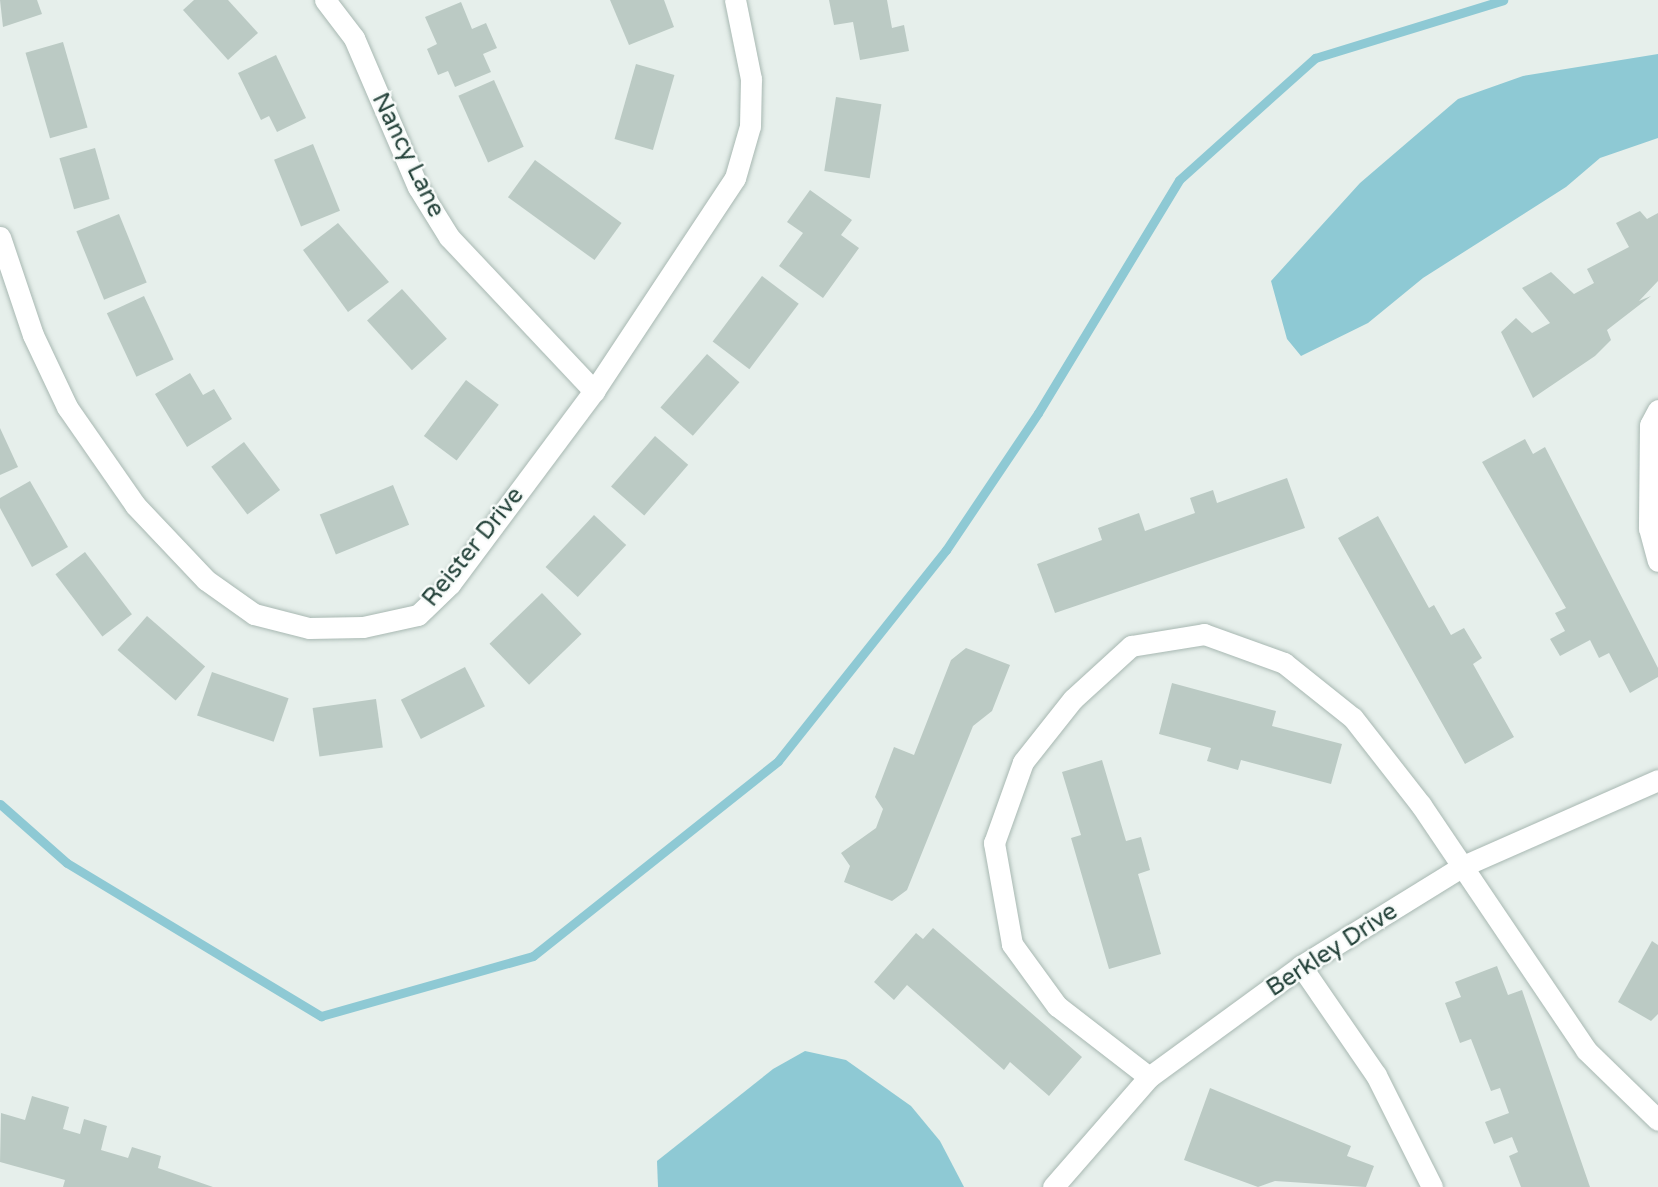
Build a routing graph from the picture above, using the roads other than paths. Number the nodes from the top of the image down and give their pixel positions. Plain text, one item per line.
1 (325, 0) edge
2 (735, 0) edge
3 (0, 237) edge
4 (594, 391) junction
5 (1658, 410) edge
6 (1658, 561) edge
7 (1658, 780) edge
8 (1463, 866) junction
9 (1301, 966) junction
10 (1149, 1077) junction
11 (1658, 1119) edge
12 (1053, 1187) edge
13 (1432, 1187) edge

1 - 4 street, Nancy Lane
2 - 4 street, Reister Drive
3 - 4 street, Reister Drive
5 - 6 street
7 - 8 street, Berkley Drive
8 - 9 street, Berkley Drive
8 - 10 street
8 - 11 street
9 - 10 street, Berkley Drive
9 - 13 street
10 - 12 street, Berkley Drive

